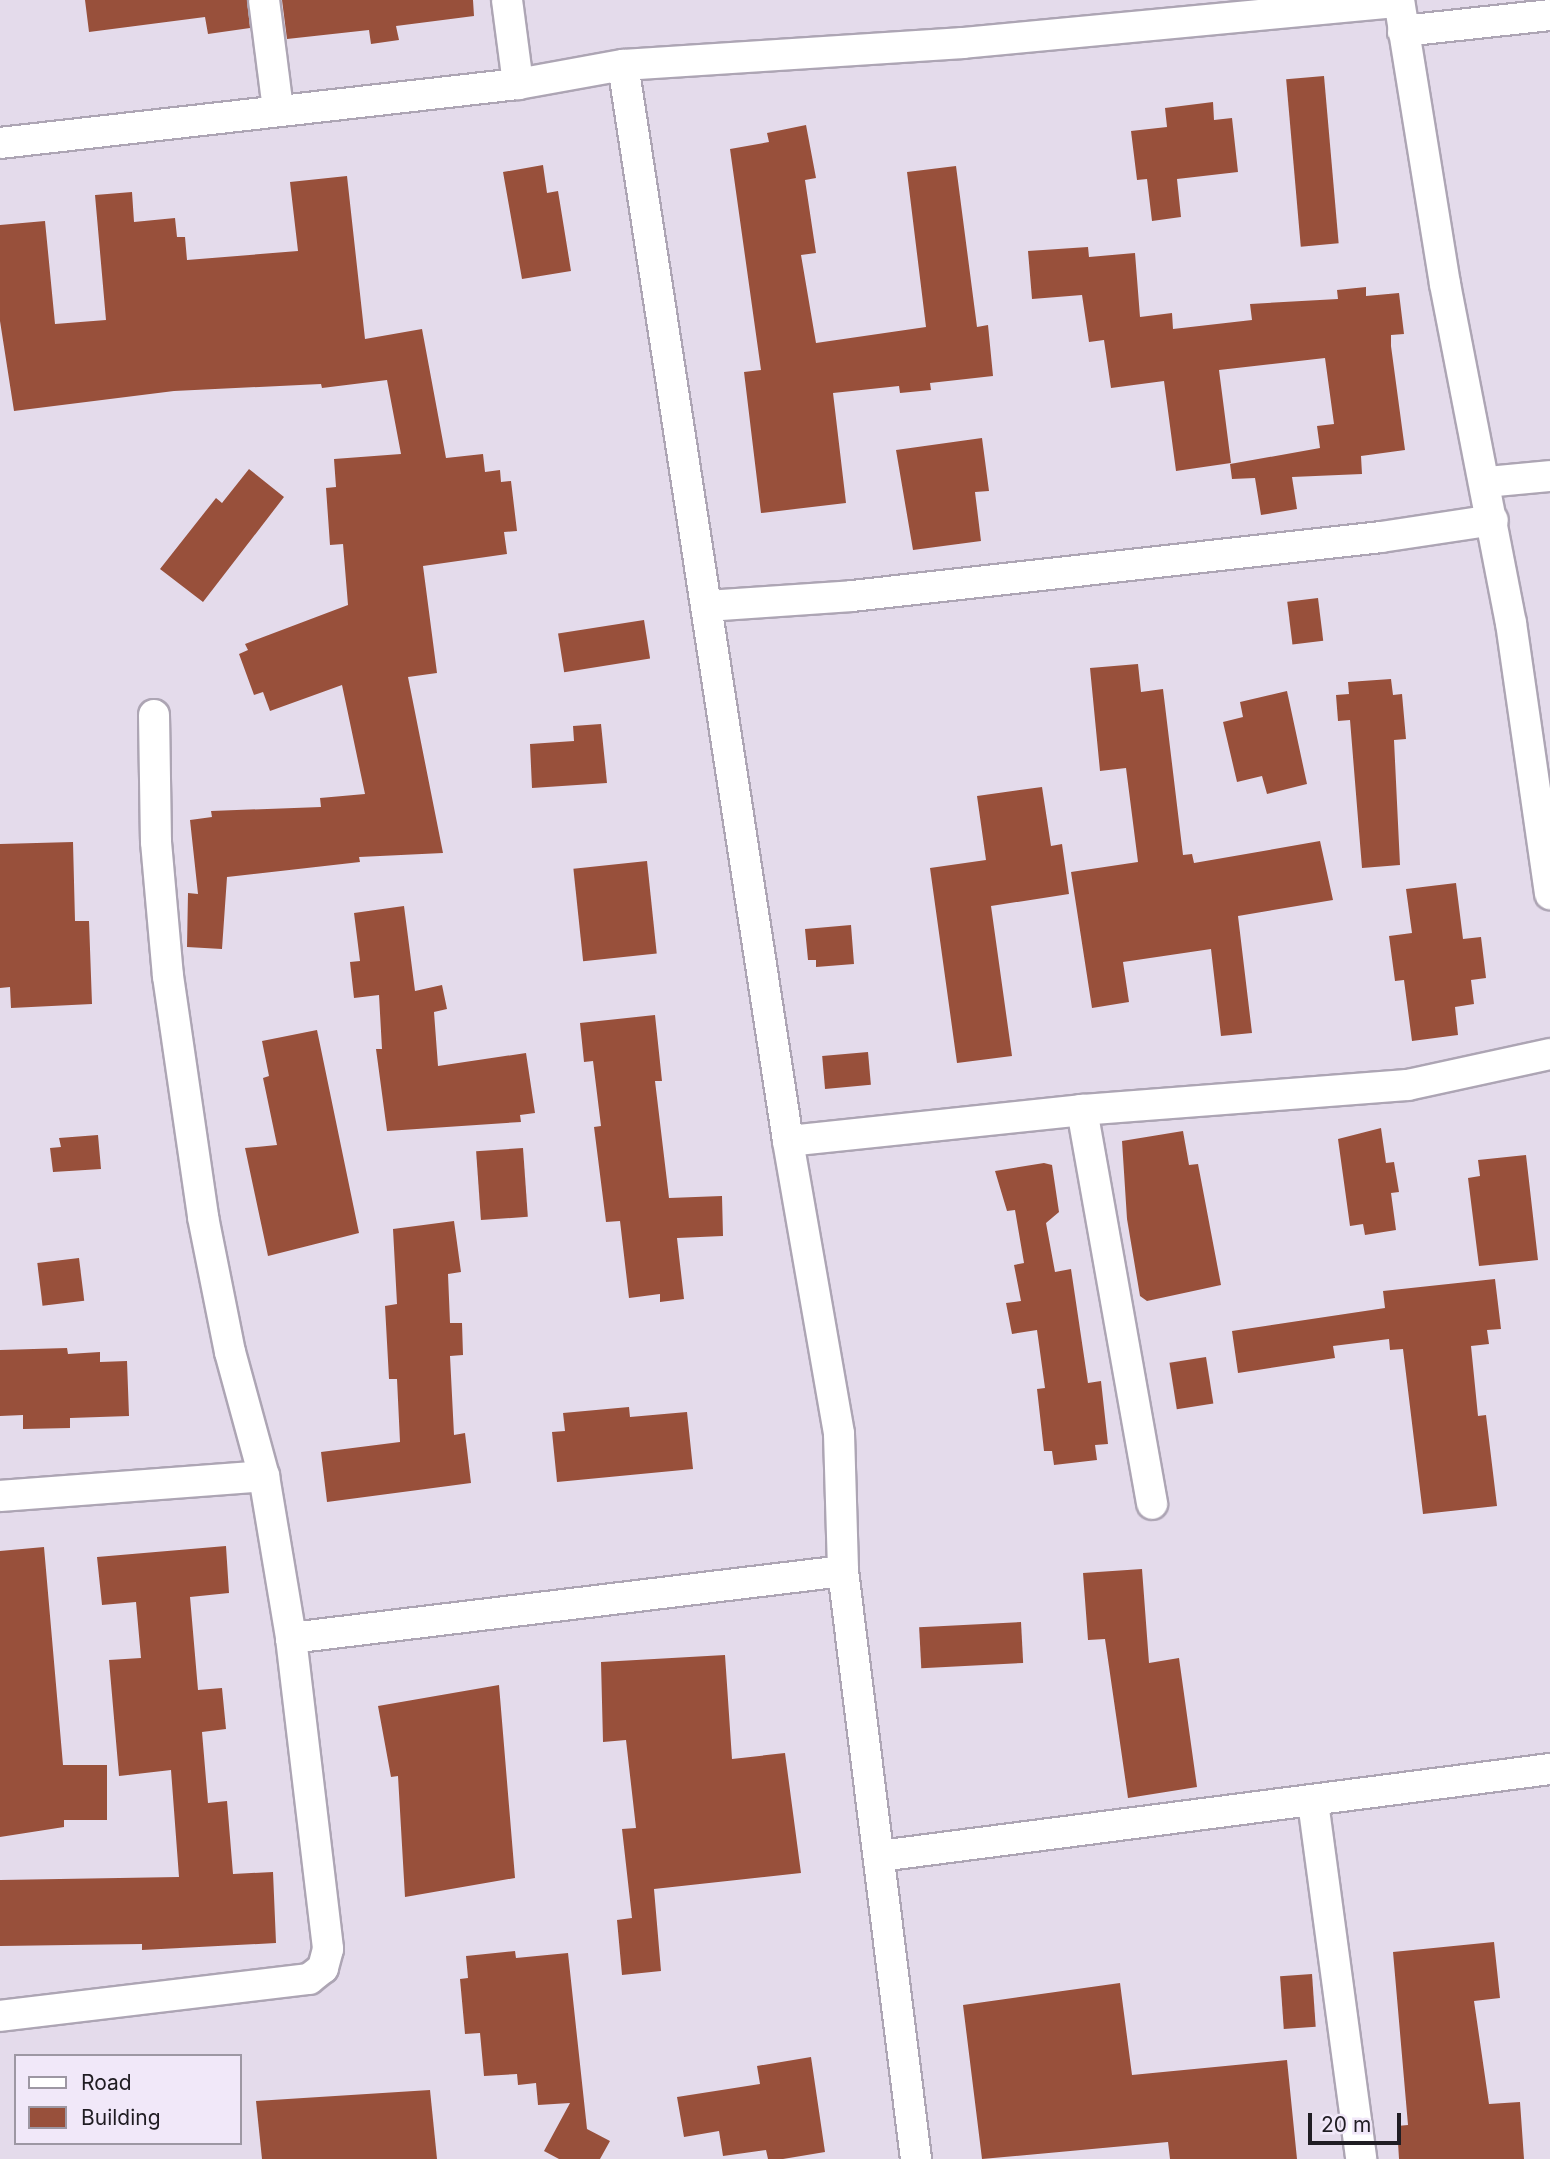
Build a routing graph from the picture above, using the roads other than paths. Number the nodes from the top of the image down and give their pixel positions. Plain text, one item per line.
1 (264, 0) edge
2 (507, 0) edge
3 (1399, 1) edge
4 (1550, 16) edge
5 (1403, 31) junction
6 (623, 65) junction
7 (518, 84) junction
8 (278, 109) junction
9 (0, 144) edge
10 (1550, 476) edge
11 (1487, 482) junction
12 (1493, 520) junction
13 (707, 606) junction
14 (154, 715) dead end
15 (1550, 894) edge
16 (1550, 1054) edge
17 (1082, 1110) junction
18 (788, 1141) junction
19 (264, 1476) junction
20 (0, 1496) edge
21 (1152, 1504) dead end
22 (844, 1571) junction
23 (291, 1638) junction
24 (1549, 1773) edge
25 (1313, 1802) junction
26 (880, 1856) junction
27 (0, 2016) edge
28 (916, 2159) edge
29 (1361, 2159) edge

1 - 8 street
2 - 7 street
3 - 5 street
3 - 6 street
4 - 5 street
5 - 11 street
6 - 7 street
6 - 13 street
7 - 8 street
8 - 9 street
10 - 11 street
11 - 12 street
12 - 13 street
12 - 15 street
13 - 18 street
14 - 19 street
16 - 17 street
17 - 18 street
17 - 21 street
18 - 22 street
19 - 20 street
19 - 23 street
22 - 23 street
22 - 26 street
23 - 27 street
24 - 25 street
25 - 26 street
25 - 29 street
26 - 28 street

